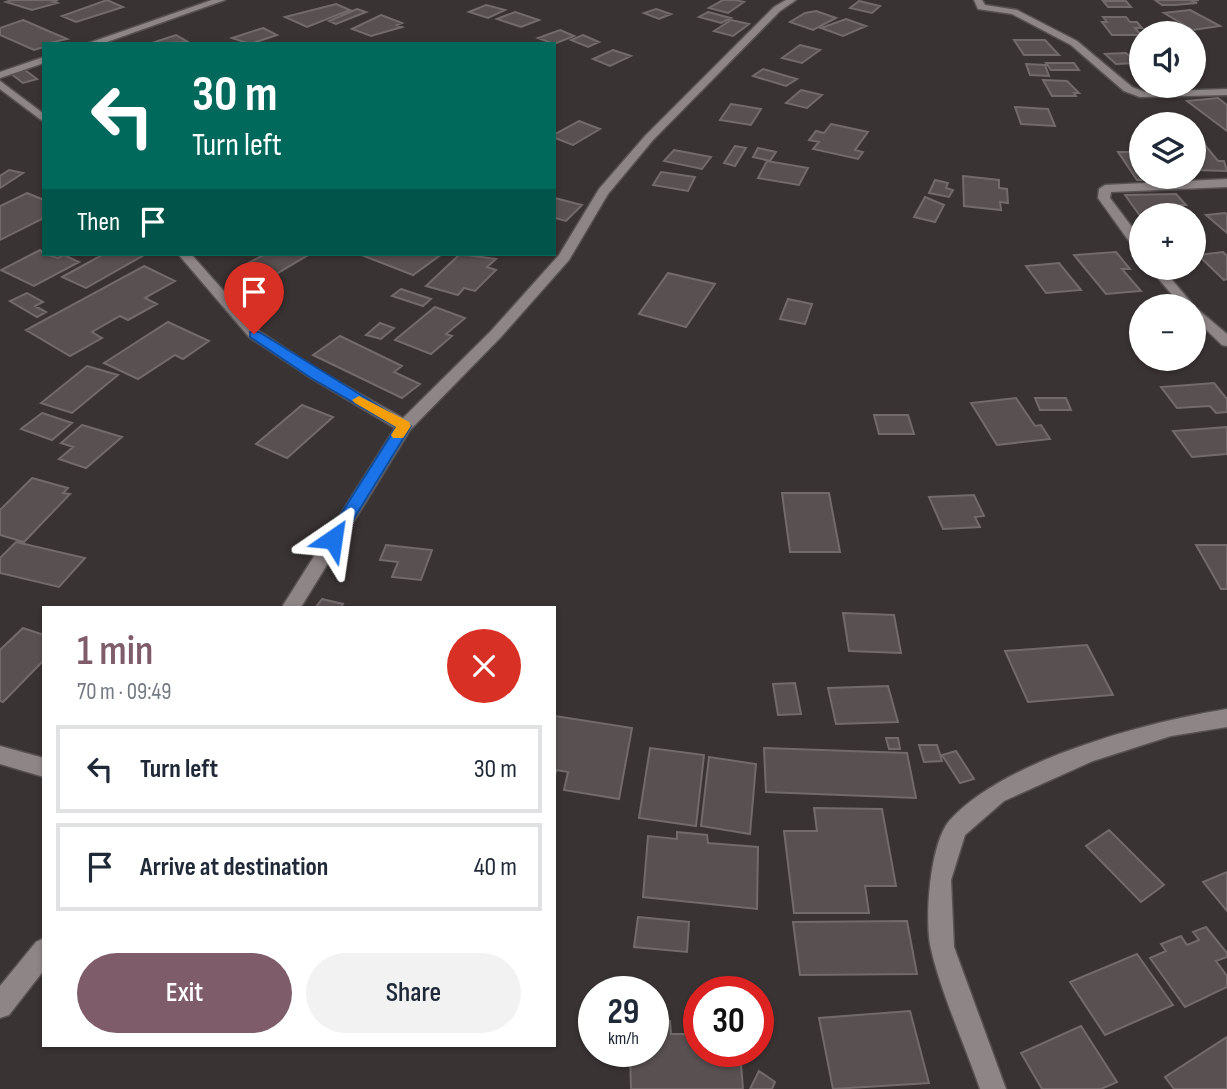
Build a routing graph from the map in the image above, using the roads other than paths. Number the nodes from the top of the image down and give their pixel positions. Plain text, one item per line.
1 (221, 0) edge
2 (792, 0) edge
3 (978, 0) edge
4 (96, 42) edge
5 (42, 61) edge
6 (0, 75) edge
7 (0, 84) edge
8 (1227, 92) edge
9 (42, 117) edge
10 (1227, 183) edge
11 (1129, 232) edge
12 (186, 256) edge
13 (1166, 280) edge
14 (1178, 294) edge
15 (1206, 322) edge
16 (1227, 342) edge
17 (404, 426) junction
18 (292, 606) edge
19 (1227, 718) edge
20 (0, 755) edge
21 (42, 767) edge
22 (42, 953) edge
23 (0, 1006) edge
24 (993, 1089) edge

1 - 4 street
2 - 17 street
3 - 8 street
5 - 6 street
7 - 9 street
10 - 11 street
12 - 17 street
13 - 14 street
15 - 16 street
17 - 18 street
19 - 24 street
20 - 21 street
22 - 23 street

